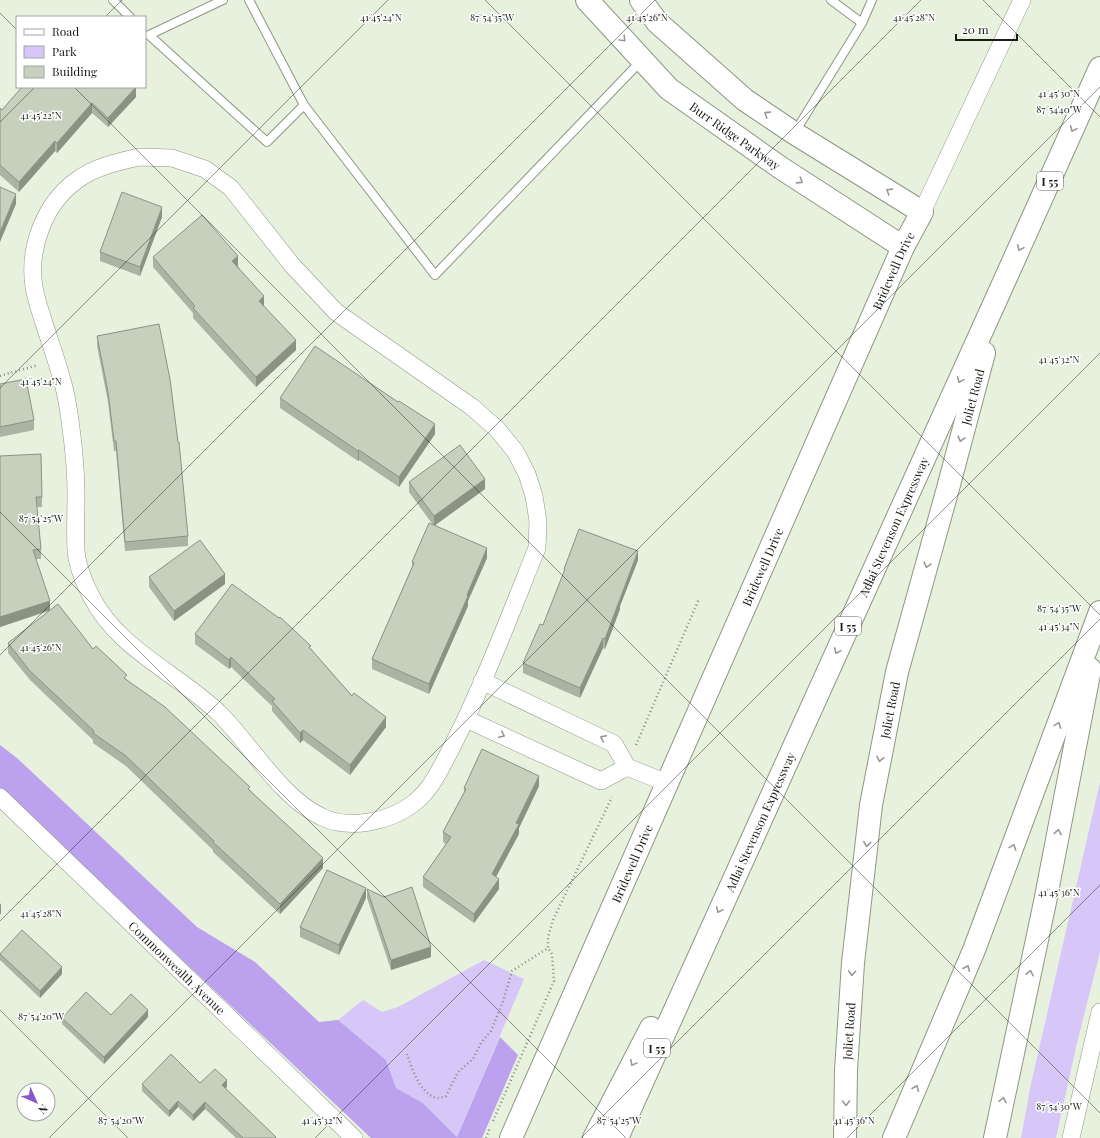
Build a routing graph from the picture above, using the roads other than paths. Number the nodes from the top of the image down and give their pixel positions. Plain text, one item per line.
1 (113, 0) edge
2 (222, 0) edge
3 (249, 0) edge
4 (587, 0) edge
5 (641, 0) edge
6 (831, 0) edge
7 (872, 0) edge
8 (1022, 0) edge
9 (129, 16) edge
10 (862, 23) junction
11 (147, 34) edge
12 (642, 60) junction
13 (1100, 68) edge
14 (304, 105) junction
15 (794, 132) junction
16 (922, 212) junction
17 (903, 247) junction
18 (1000, 294) junction
19 (1100, 612) edge
20 (1100, 618) edge
21 (482, 681) junction
22 (466, 719) junction
23 (627, 767) junction
24 (667, 783) junction
25 (0, 797) edge
26 (697, 958) junction
27 (1100, 1012) edge
28 (1095, 1057) edge
29 (898, 1131) edge
30 (354, 1138) edge
31 (511, 1138) edge
32 (594, 1138) edge
33 (617, 1138) edge
34 (845, 1138) edge
35 (995, 1138) edge
36 (1071, 1138) edge

1 - 9 lane
2 - 11 lane
3 - 14 lane
4 -> 12 main road, Burr Ridge Parkway
15 -> 5 main road
6 - 10 lane
7 - 10 lane
8 - 16 street, Bridewell Drive
10 - 15 lane
11 - 14 lane
12 - 14 lane
12 -> 17 main road, Burr Ridge Parkway
13 -> 18 main road, Adlai Stevenson Expressway / I 55
16 -> 15 main road
16 - 17 main road, Bridewell Drive
17 - 24 main road, Bridewell Drive
18 -> 26 main road, Adlai Stevenson Expressway / I 55
18 -> 34 main road, Joliet Road
29 -> 19 main road
35 -> 20 main road
21 - 22 street
21 - 22 street
23 -> 21 street
22 -> 23 street
23 - 24 street
24 - 31 main road, Bridewell Drive
25 - 30 street, Commonwealth Avenue
26 -> 32 main road
26 - 33 main road, Adlai Stevenson Expressway / I 55
27 - 28 street
28 - 36 street

